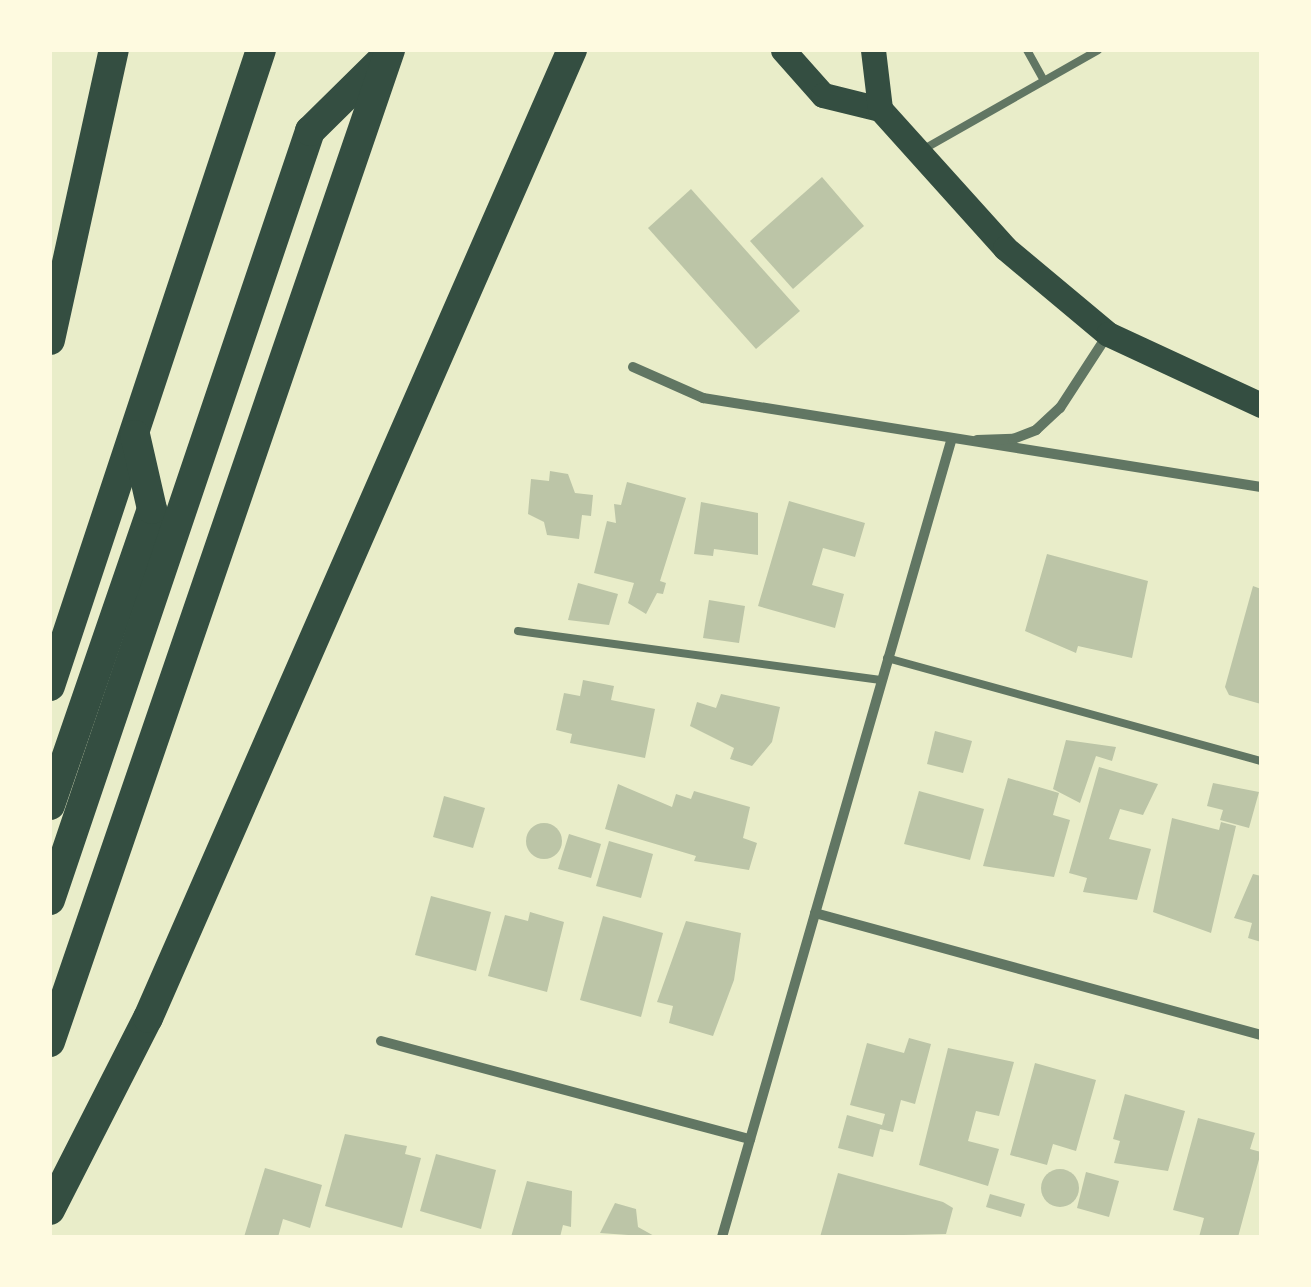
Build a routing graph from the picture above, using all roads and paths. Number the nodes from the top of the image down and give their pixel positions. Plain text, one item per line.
1 (114, 50) edge
2 (261, 50) edge
3 (572, 50) edge
4 (783, 50) edge
5 (874, 50) edge
6 (1027, 50) edge
7 (1098, 50) edge
8 (390, 51) edge
9 (1044, 81) junction
10 (880, 108) junction
11 (920, 152) junction
12 (1108, 334) junction
13 (50, 340) edge
14 (634, 367) dead end
15 (1261, 405) edge
16 (135, 435) junction
17 (950, 440) junction
18 (1261, 487) edge
19 (518, 631) dead end
20 (887, 658) junction
21 (881, 680) junction
22 (50, 686) edge
23 (1261, 762) edge
24 (50, 805) edge
25 (50, 900) edge
26 (816, 914) junction
27 (1261, 1034) edge
28 (50, 1042) edge
29 (381, 1042) dead end
30 (750, 1138) junction
31 (50, 1210) edge
32 (722, 1237) edge

1 - 13 highway
2 - 16 highway
3 - 31 highway
4 - 10 main road
5 - 10 main road
6 - 9 lane
7 - 9 lane
8 - 25 highway
8 - 28 highway
9 - 11 lane
10 - 11 main road
11 - 12 main road
12 - 15 main road
12 - 17 street
14 - 17 street
16 - 22 highway
16 - 24 highway
17 - 18 street
17 - 20 street
19 - 21 lane
20 - 21 street
20 - 23 lane
21 - 26 street
26 - 27 street
26 - 30 street
29 - 30 street
30 - 32 street

